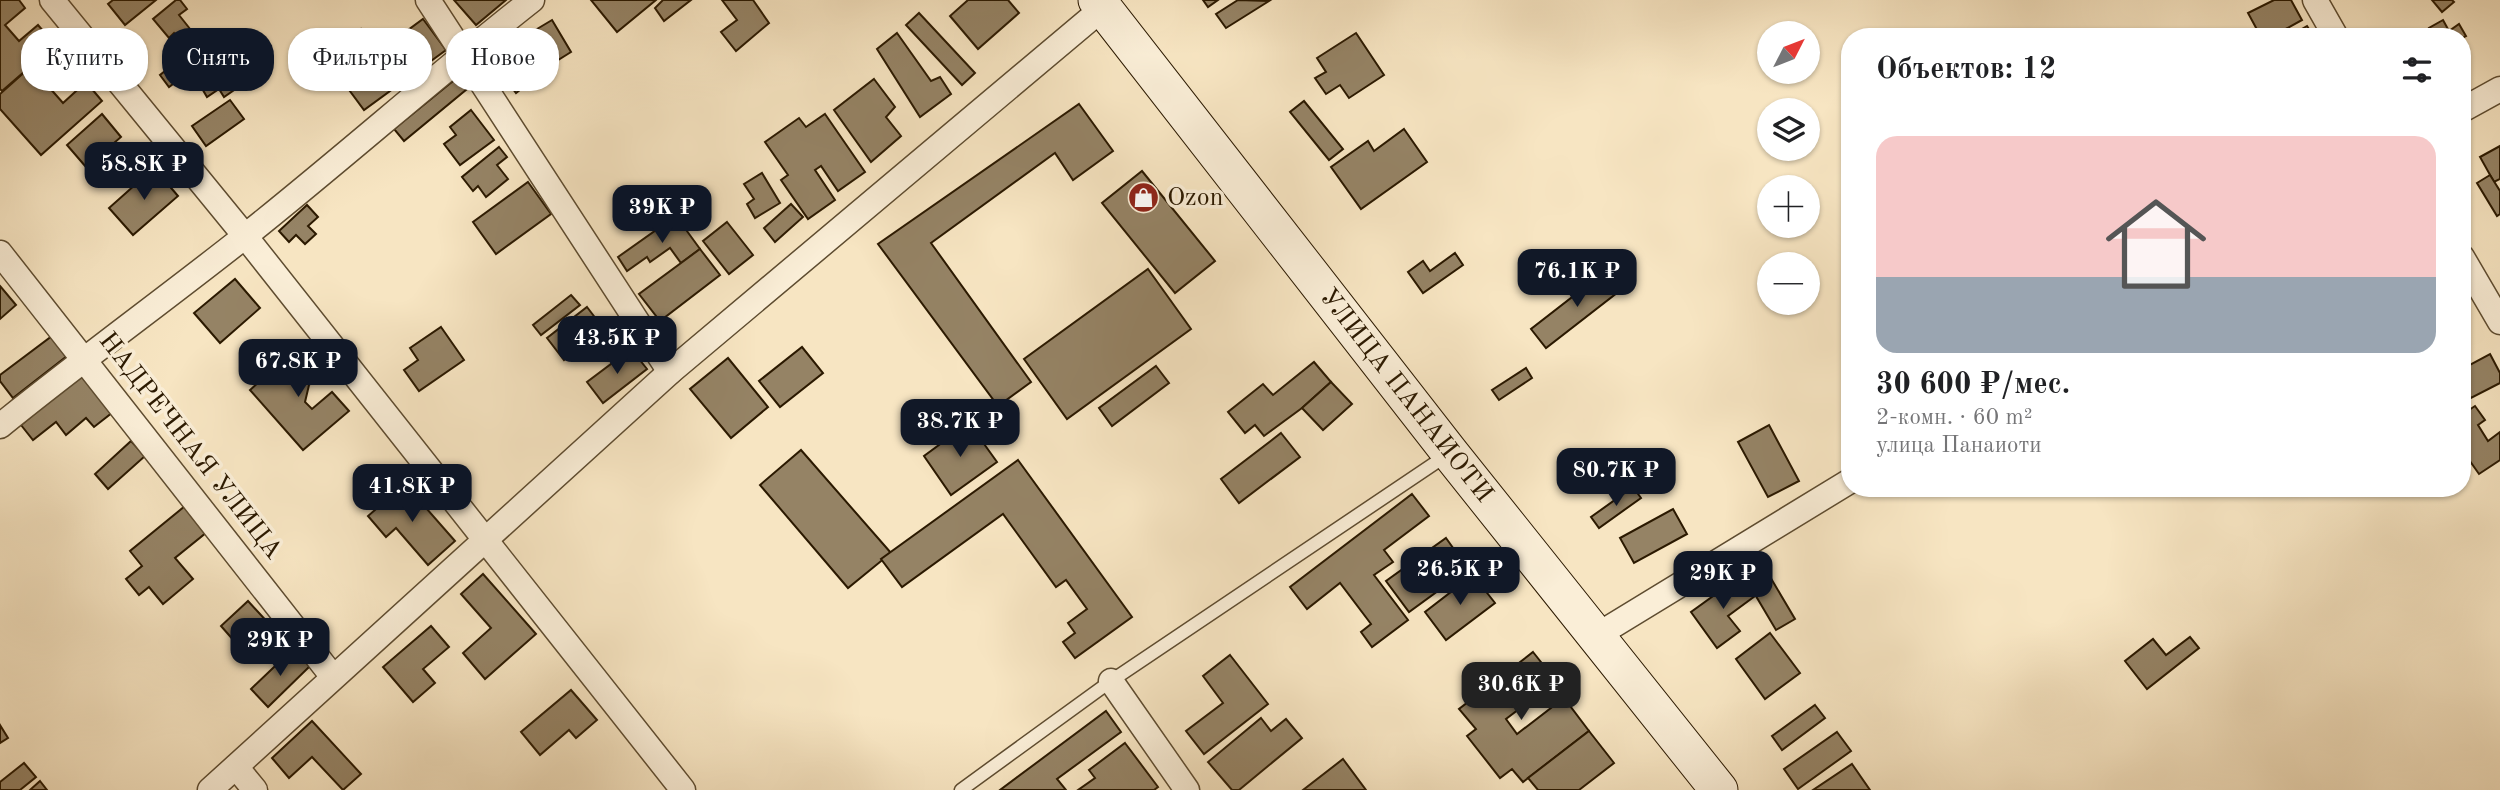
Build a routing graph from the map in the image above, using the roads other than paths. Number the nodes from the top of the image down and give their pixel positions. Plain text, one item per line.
1 (52, 0) edge
2 (428, 0) edge
3 (531, 0) edge
4 (2315, 0) edge
5 (1100, 4) edge
6 (446, 28) edge
7 (496, 28) edge
8 (2331, 28) edge
9 (446, 68) edge
10 (2500, 89) edge
11 (487, 91) edge
12 (2471, 105) edge
13 (244, 236) junction
14 (0, 253) edge
15 (2471, 272) edge
16 (2500, 322) edge
17 (84, 358) junction
18 (670, 372) junction
19 (0, 426) edge
20 (1450, 453) junction
21 (1841, 486) edge
22 (487, 540) junction
23 (1596, 636) junction
24 (333, 677) junction
25 (1111, 681) junction
26 (236, 767) junction
27 (210, 790) edge
28 (255, 790) edge
29 (683, 790) edge
30 (961, 790) edge
31 (1187, 790) edge
32 (1719, 790) edge

1 - 13 street
2 - 6 street
3 - 7 street
4 - 8 street
5 - 18 street
5 - 20 street, УЛИЦА ПАНАИОТИ
9 - 13 street
10 - 12 street
11 - 18 street
13 - 17 street
13 - 22 street
14 - 17 street, НАДРЕЧНАЯ УЛИЦА
15 - 16 street
17 - 19 street
17 - 24 street, НАДРЕЧНАЯ УЛИЦА
18 - 22 street
20 - 23 street, УЛИЦА ПАНАИОТИ
20 - 25 lane
21 - 23 street
22 - 24 street
22 - 29 street
23 - 32 street, УЛИЦА ПАНАИОТИ
24 - 26 street
25 - 30 lane
25 - 31 street
26 - 27 street
26 - 28 street

